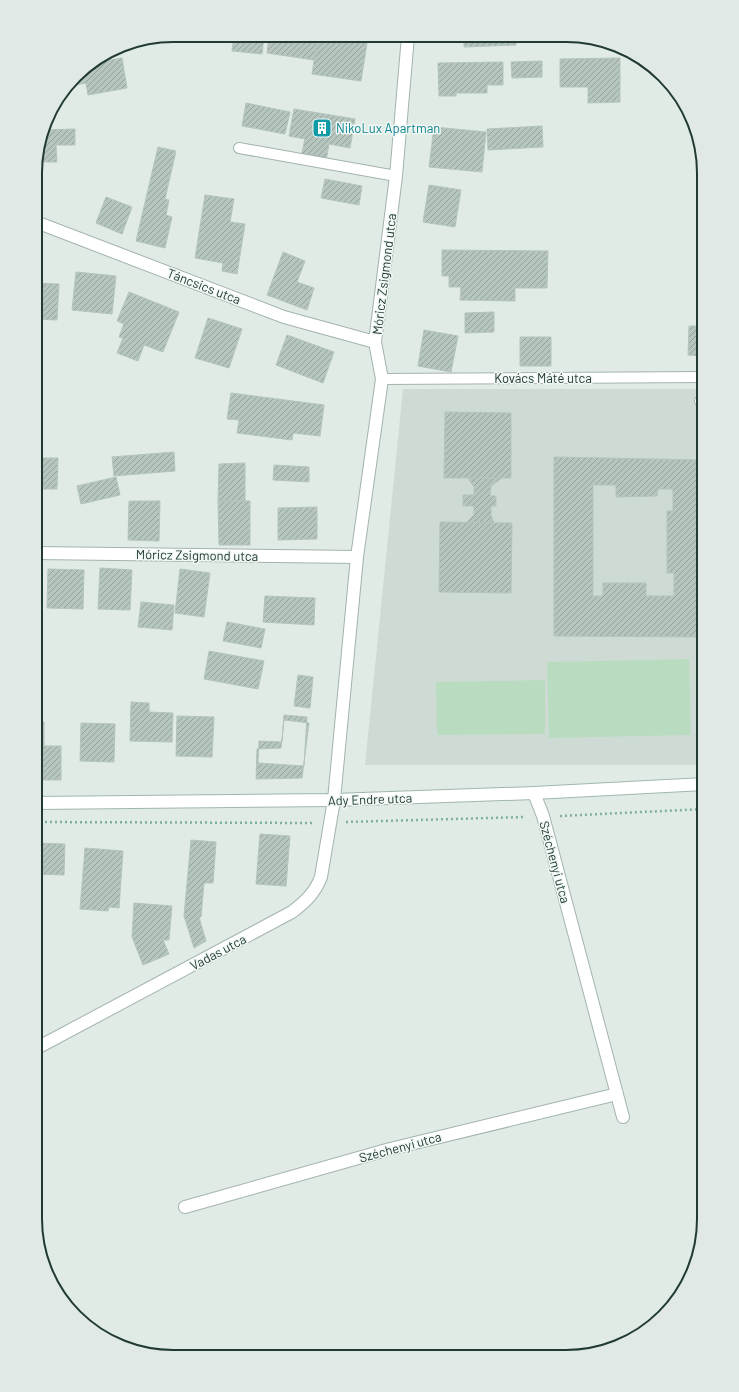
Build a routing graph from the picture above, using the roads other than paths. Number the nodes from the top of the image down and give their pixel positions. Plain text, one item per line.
1 (407, 42) edge
2 (239, 148) dead end
3 (396, 176) junction
4 (42, 224) edge
5 (375, 342) junction
6 (697, 377) edge
7 (382, 379) junction
8 (42, 553) edge
9 (357, 557) junction
10 (697, 784) edge
11 (534, 793) junction
12 (334, 800) junction
13 (42, 804) edge
14 (42, 1045) edge
15 (617, 1094) junction
16 (623, 1117) dead end
17 (185, 1207) dead end

1 - 3 street, Móricz Zsigmond utca
2 - 3 lane
3 - 5 street, Móricz Zsigmond utca
4 - 5 street, Táncsics utca
5 - 7 street, Móricz Zsigmond utca
6 - 7 lane, Kovács Máté utca
7 - 9 street, Móricz Zsigmond utca
8 - 9 street, Móricz Zsigmond utca
9 - 12 street, Móricz Zsigmond utca
10 - 11 street, Ady Endre utca
11 - 12 street, Ady Endre utca
11 - 15 street, Széchenyi utca
12 - 13 street, Ady Endre utca
12 - 14 street, Vadas utca
15 - 16 street, Széchenyi utca
15 - 17 street, Széchenyi utca

